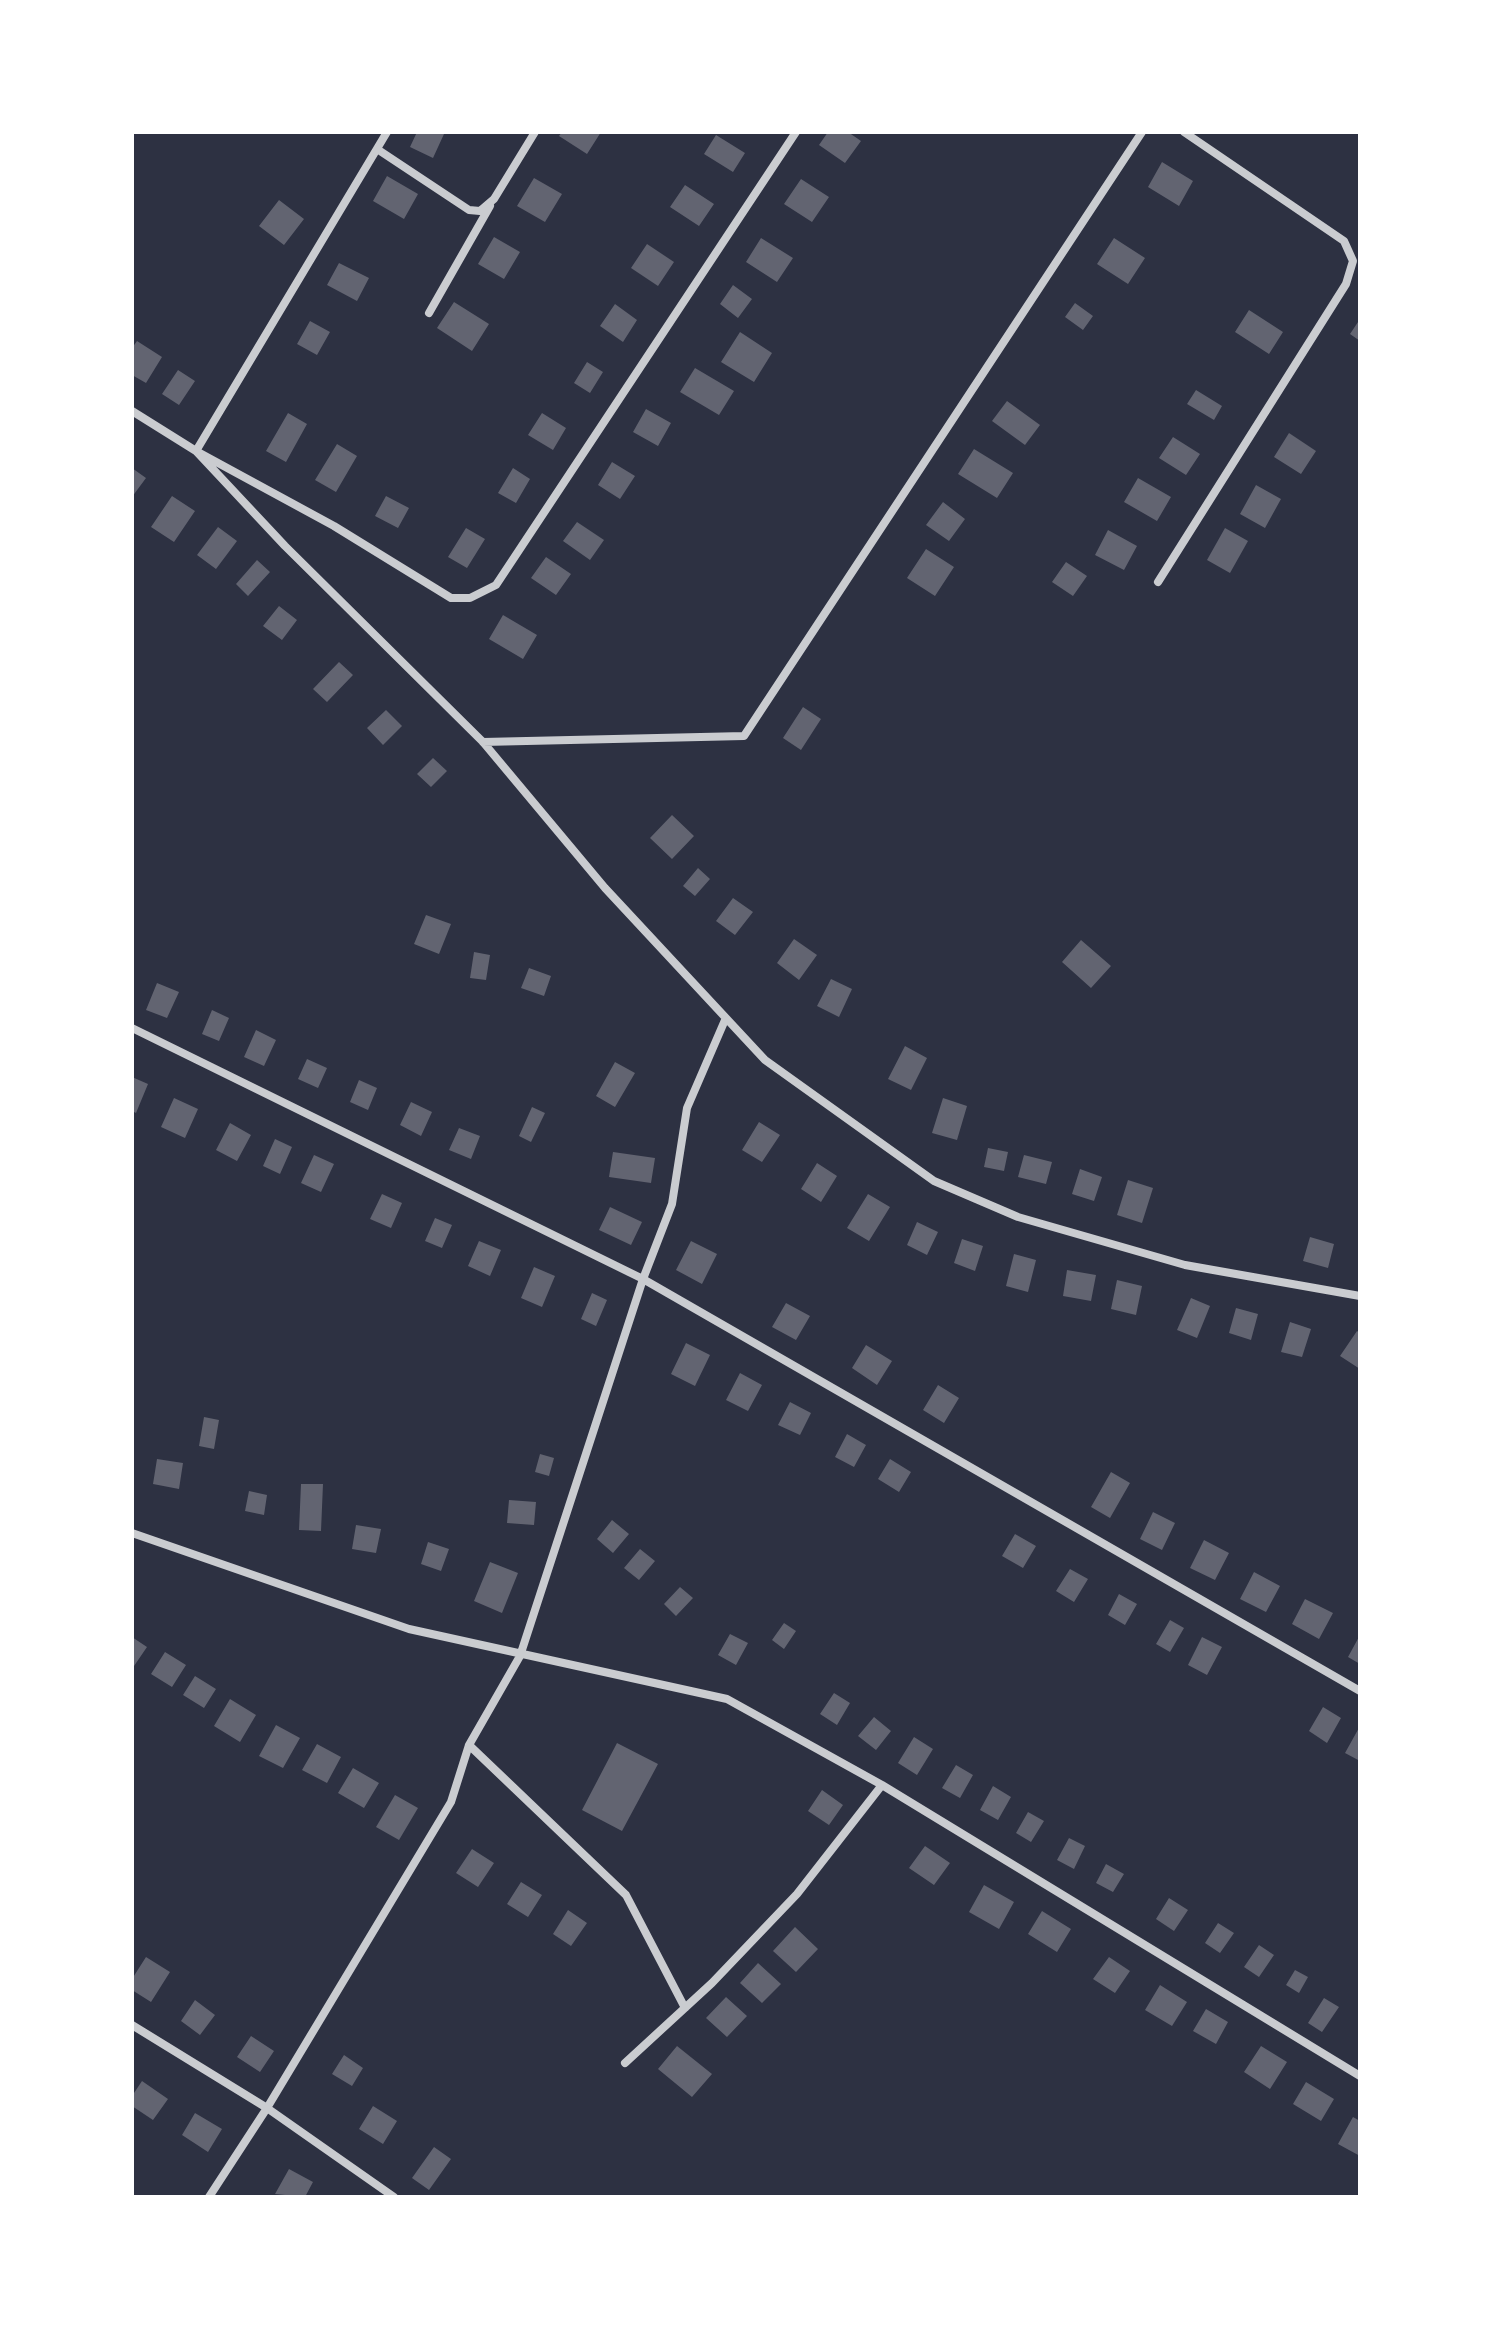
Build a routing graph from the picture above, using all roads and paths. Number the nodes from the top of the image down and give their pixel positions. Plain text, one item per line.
1 (387, 132) edge
2 (535, 132) edge
3 (796, 132) edge
4 (1142, 132) edge
5 (1184, 132) edge
6 (377, 149) junction
7 (494, 199) junction
8 (429, 313) dead end
9 (132, 411) edge
10 (196, 451) junction
11 (1158, 582) dead end
12 (483, 742) junction
13 (725, 1020) junction
14 (132, 1028) edge
15 (643, 1279) junction
16 (1360, 1296) edge
17 (132, 1533) edge
18 (520, 1656) junction
19 (1360, 1691) edge
20 (469, 1745) junction
21 (882, 1785) junction
22 (685, 2008) junction
23 (132, 2025) edge
24 (625, 2063) dead end
25 (1360, 2076) edge
26 (267, 2108) junction
27 (209, 2197) edge
28 (394, 2197) edge

1 - 6 street
2 - 7 street
3 - 10 street
4 - 12 street
5 - 11 street
6 - 7 street
6 - 10 street
7 - 8 street
9 - 10 street
10 - 12 street
12 - 13 street
13 - 15 street
13 - 16 street
14 - 15 street
15 - 18 street
15 - 19 street
17 - 18 street
18 - 20 street
18 - 21 street
20 - 22 street
20 - 26 street
21 - 22 street
21 - 25 street
22 - 24 street
23 - 26 street
26 - 27 street
26 - 28 street

